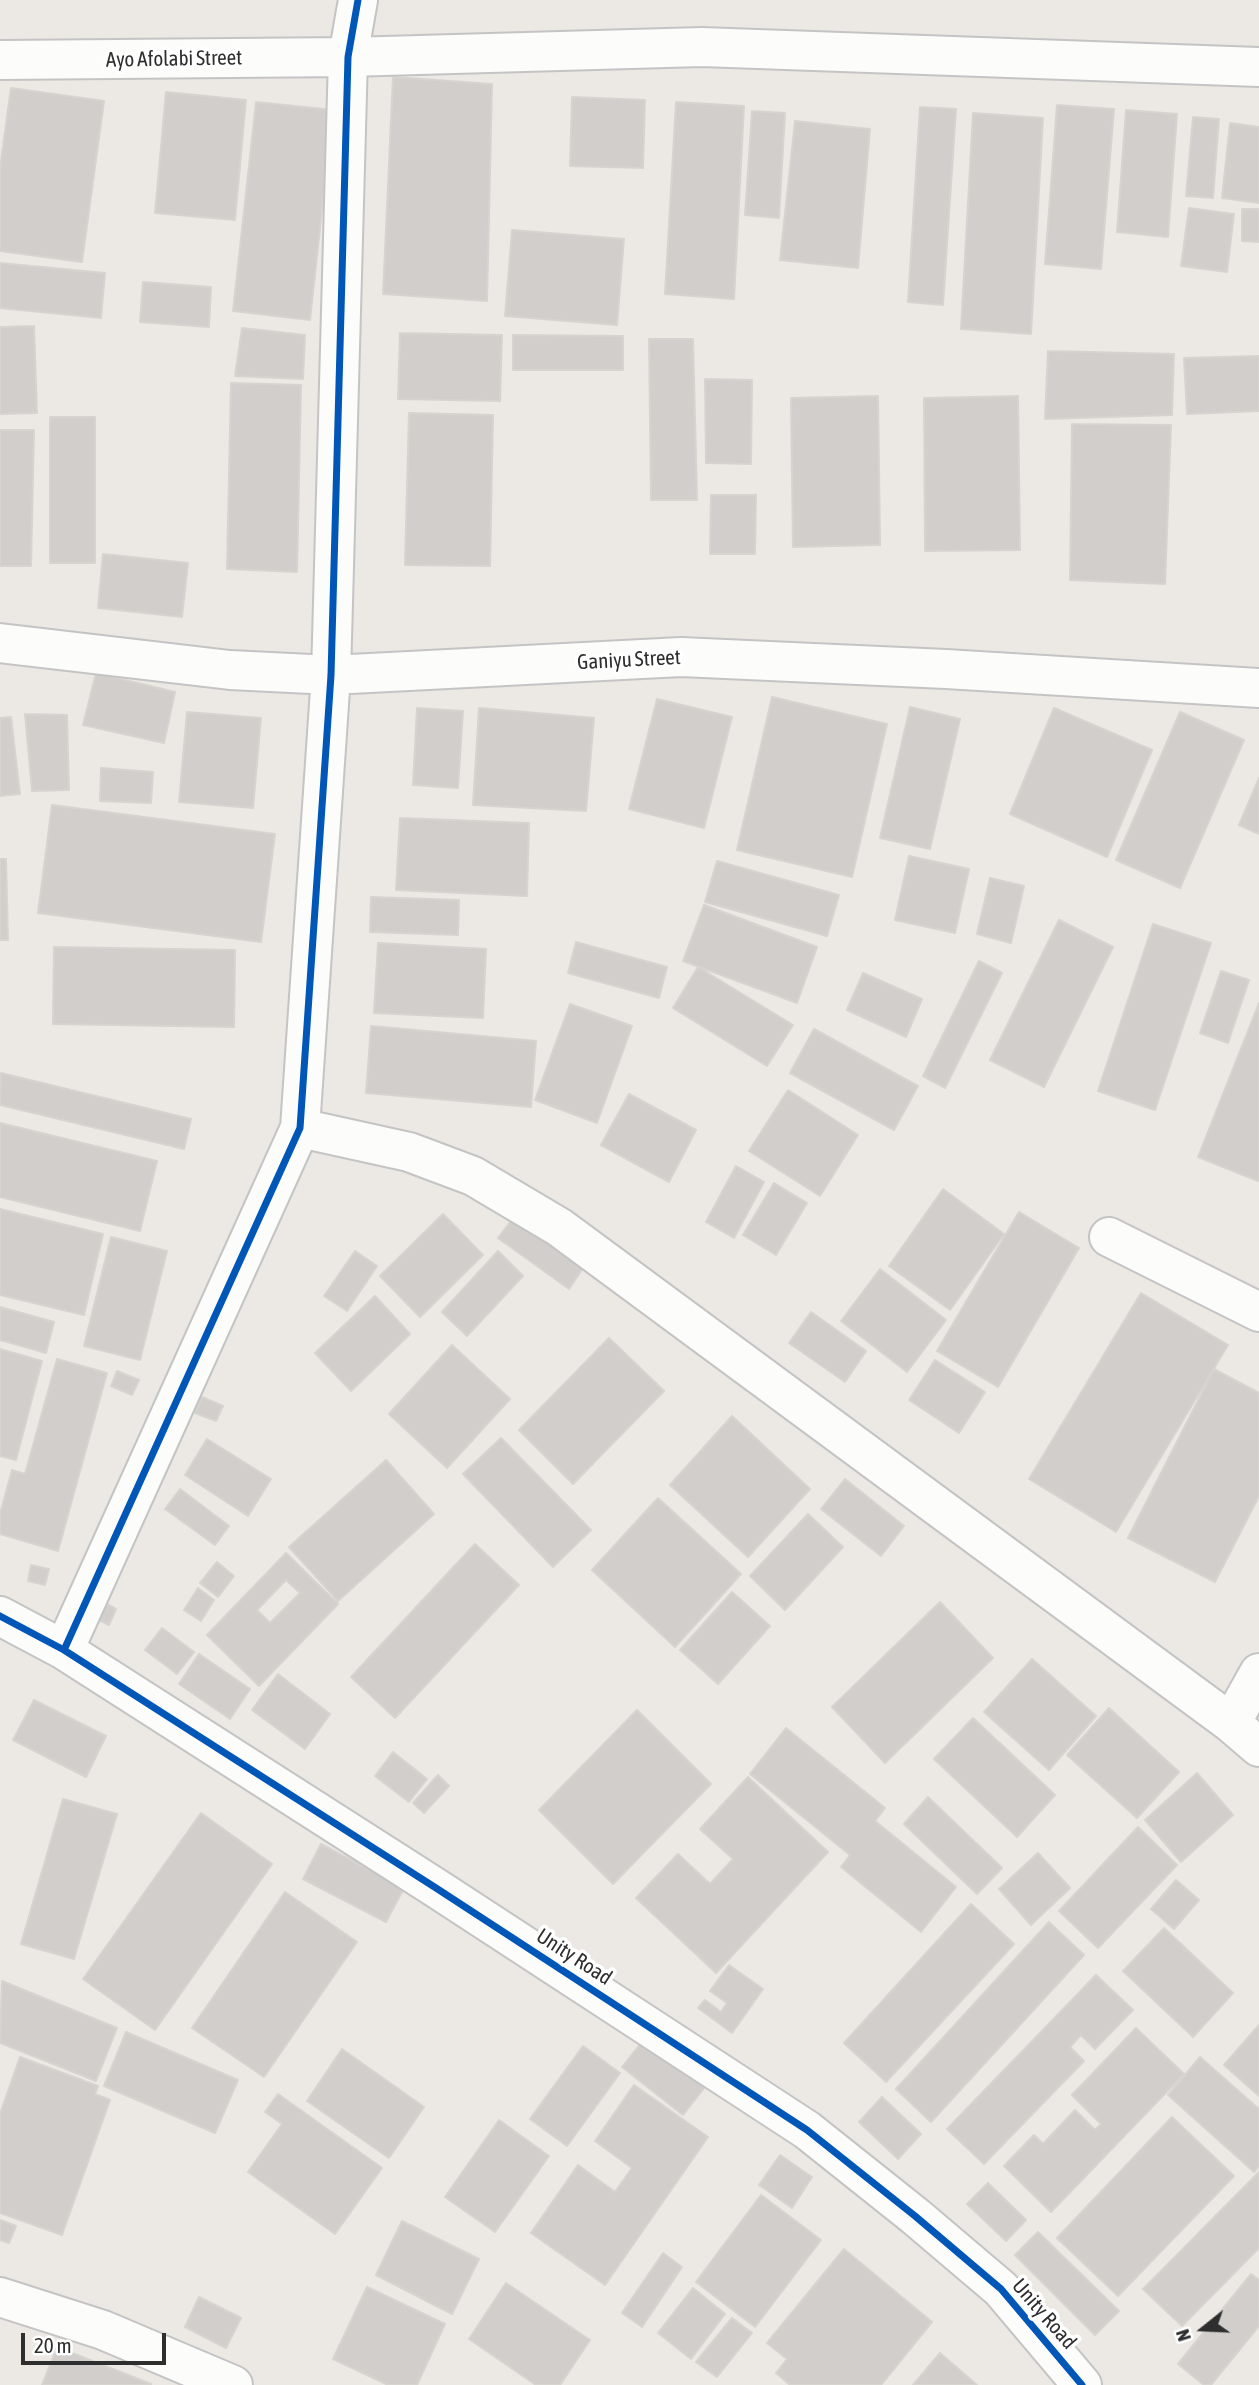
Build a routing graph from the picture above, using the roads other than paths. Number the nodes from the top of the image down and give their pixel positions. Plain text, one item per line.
1 (358, 0) edge
2 (348, 57) junction
3 (0, 60) edge
4 (1259, 67) edge
5 (0, 643) edge
6 (331, 675) junction
7 (1259, 688) edge
8 (300, 1128) junction
9 (1108, 1237) dead end
10 (1259, 1312) edge
11 (0, 1616) edge
12 (64, 1650) junction
13 (1259, 1674) edge
14 (1245, 1735) edge
15 (0, 2297) edge
16 (233, 2385) edge
17 (1082, 2385) edge

1 - 2 street
2 - 3 street, Ayo Afolabi Street
2 - 4 street, Ayo Afolabi Street
2 - 6 street
5 - 6 street, Ganiyu Street
6 - 7 street, Ganiyu Street
6 - 8 street
8 - 12 street
8 - 14 street
9 - 10 street
11 - 12 street, Unity Road
12 - 17 street, Unity Road
13 - 14 street
15 - 16 street

